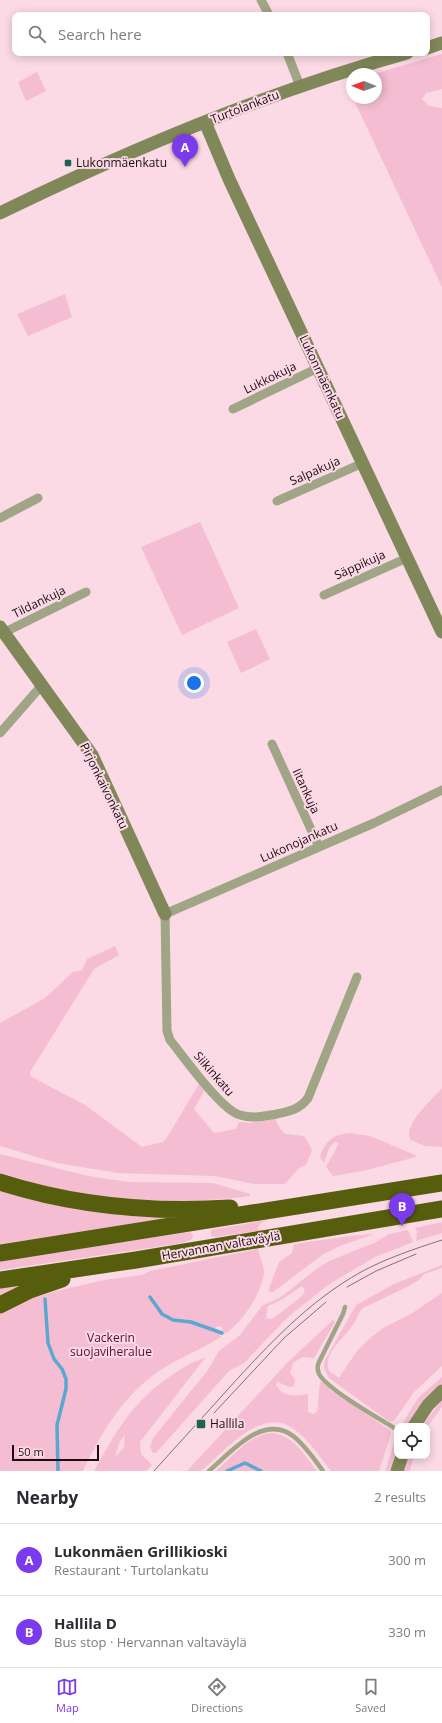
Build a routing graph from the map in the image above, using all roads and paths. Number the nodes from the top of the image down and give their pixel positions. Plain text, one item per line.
1 (261, 0) edge
2 (267, 12) edge
3 (442, 43) edge
4 (430, 47) edge
5 (288, 56) edge
6 (397, 56) edge
7 (300, 86) junction
8 (205, 122) junction
9 (0, 213) edge
10 (318, 368) junction
11 (233, 409) dead end
12 (363, 463) junction
13 (38, 498) dead end
14 (277, 501) dead end
15 (0, 518) edge
16 (407, 558) junction
17 (86, 592) dead end
18 (324, 595) dead end
19 (2, 630) edge
20 (442, 632) edge
21 (42, 685) junction
22 (0, 733) edge
23 (272, 744) dead end
24 (442, 790) edge
25 (319, 847) junction
26 (165, 914) junction
27 (357, 977) dead end
28 (0, 1182) edge
29 (442, 1183) edge
30 (312, 1204) junction
31 (442, 1209) edge
32 (0, 1253) edge
33 (136, 1260) junction
34 (0, 1280) edge
35 (0, 1305) edge
36 (345, 1306) dead end
37 (442, 1391) edge
38 (416, 1423) edge
39 (394, 1428) edge
40 (401, 1459) edge
41 (209, 1471) edge
42 (323, 1471) edge
43 (397, 1471) edge

1 - 2 street
3 - 4 street
5 - 7 street
6 - 7 street, Turtolankatu
7 - 8 street, Turtolankatu
8 - 9 street, Turtolankatu
8 - 10 street, Lukonmäenkatu
10 - 11 street, Lukkokuja
10 - 12 street, Lukonmäenkatu
12 - 14 street, Salpakuja
12 - 16 street, Lukonmäenkatu
13 - 15 street
16 - 18 street, Säppikuja
16 - 20 street, Lukonmäenkatu
17 - 19 street, Tildankuja
19 - 21 street, Pirjonkaivonkatu
21 - 22 street
21 - 26 street, Pirjonkaivonkatu
23 - 25 street, Iitankuja
24 - 25 street, Lukonojankatu
25 - 26 street, Lukonojankatu
26 - 27 street, Siikinkatu
28 - 30 highway
29 - 30 highway
30 - 32 highway
31 - 33 highway, Hervannan valtaväylä
33 - 34 highway, Hervannan valtaväylä
33 - 35 highway
36 - 39 lane
37 - 38 street
40 - 43 street
41 - 42 lane

